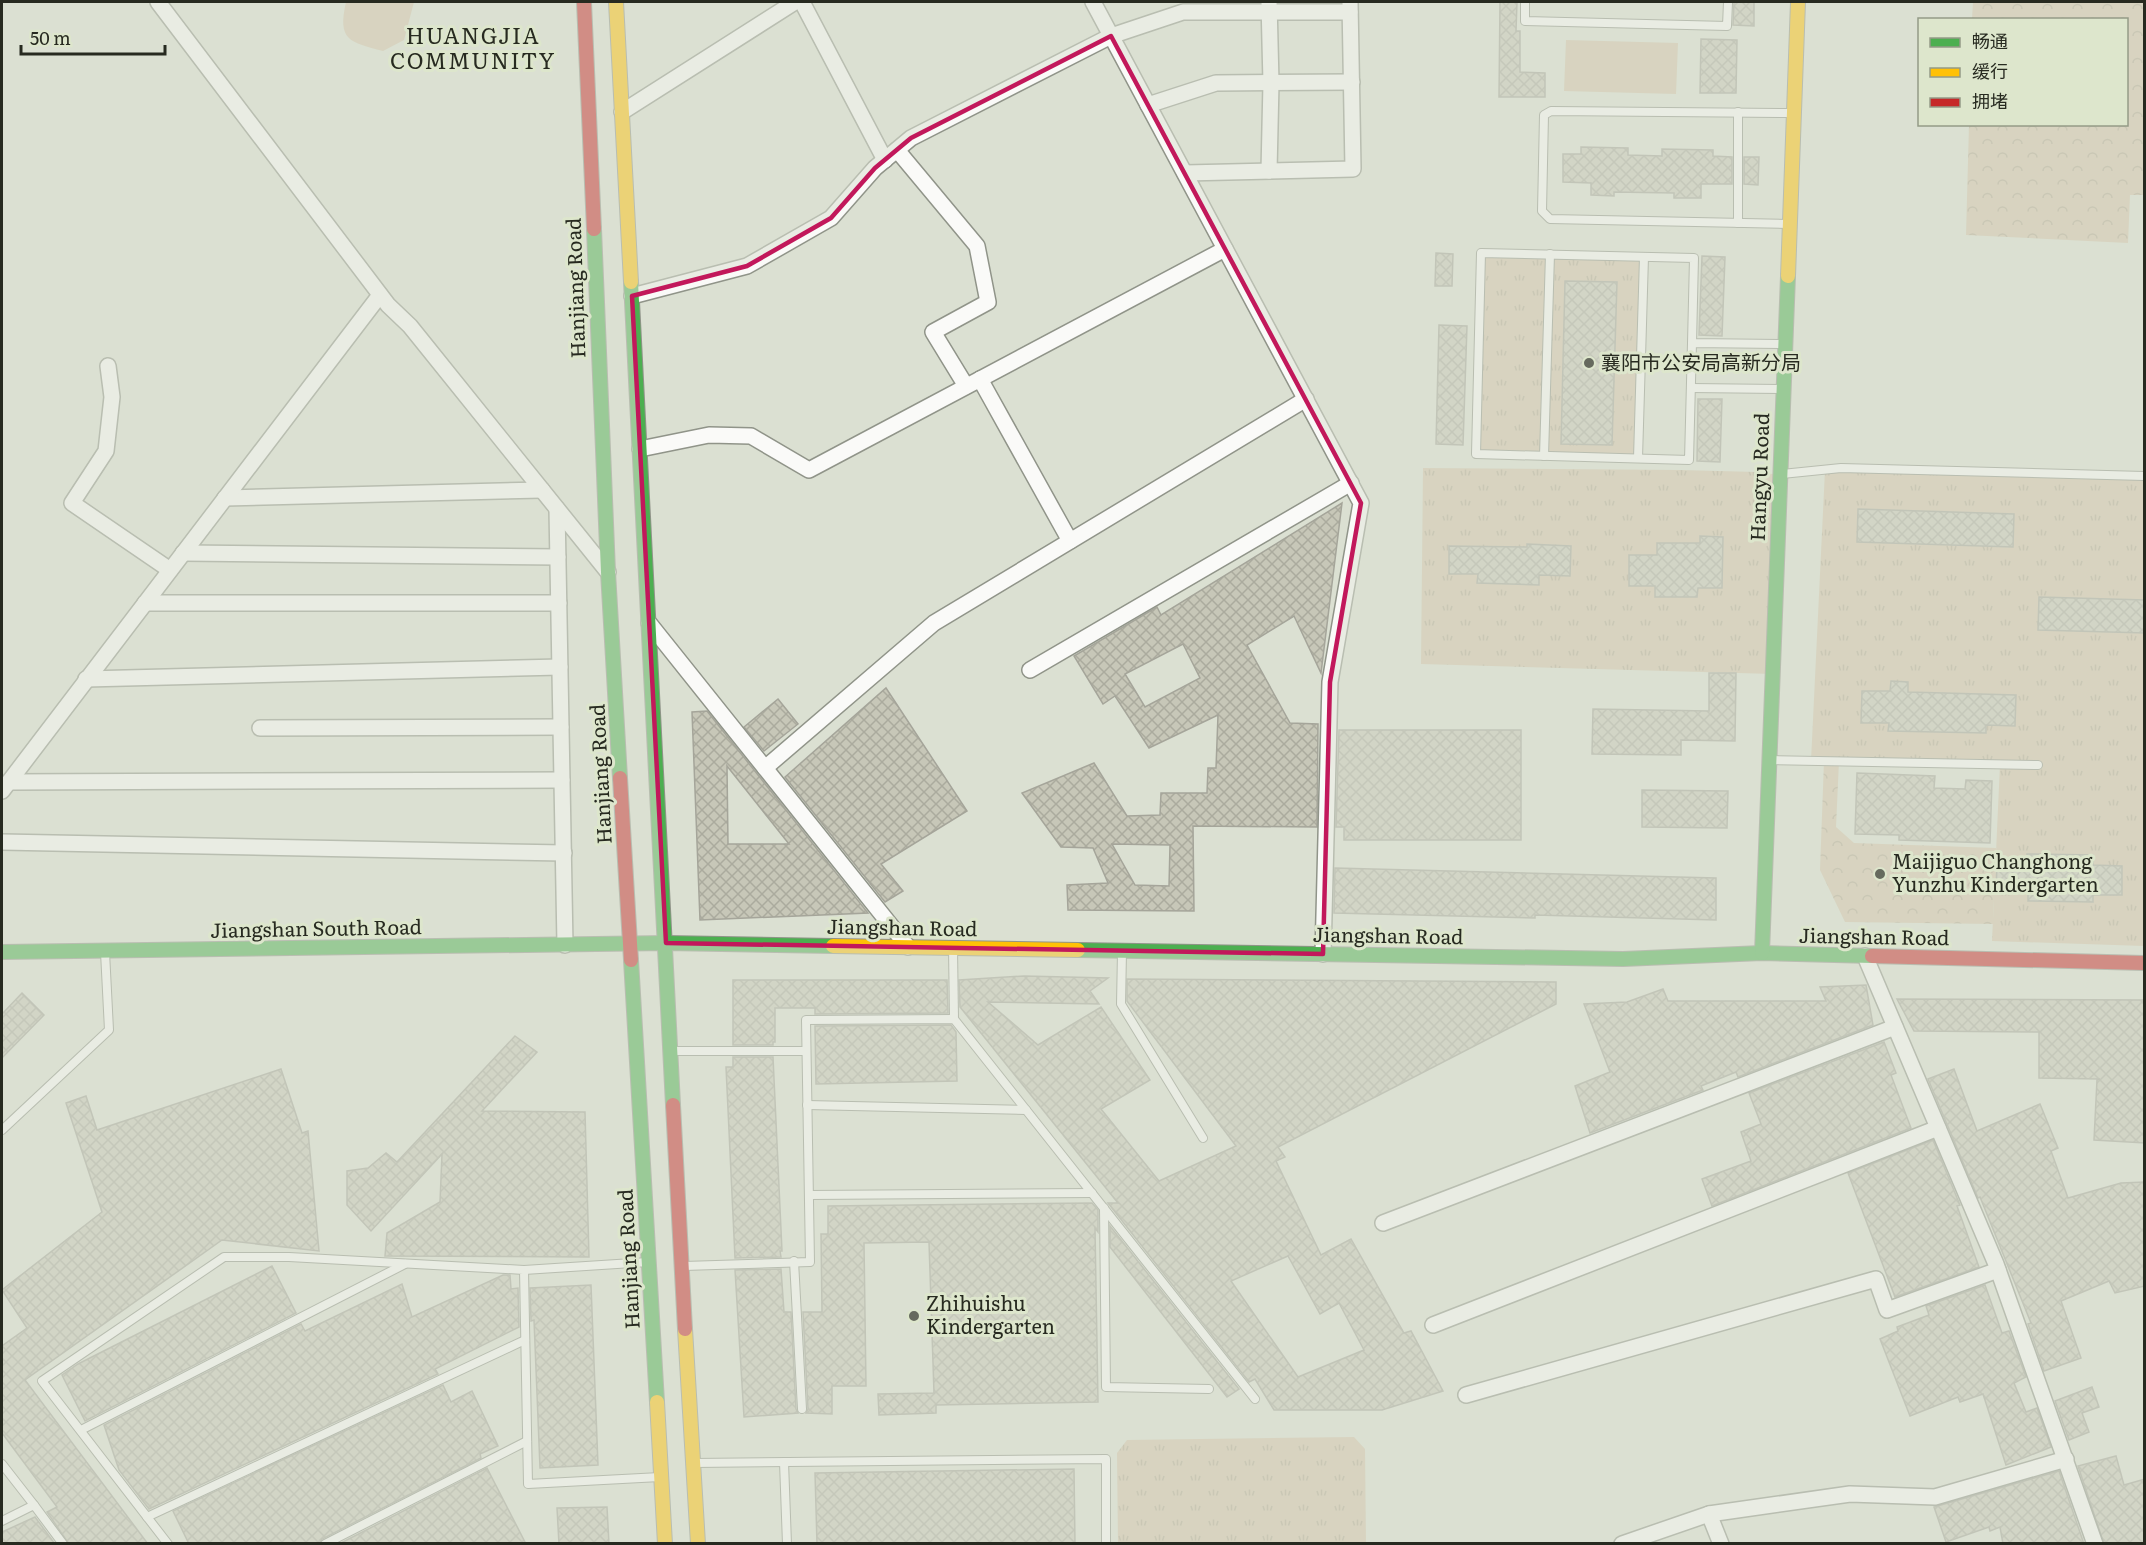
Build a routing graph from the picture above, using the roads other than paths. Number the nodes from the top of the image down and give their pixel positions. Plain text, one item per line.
1 (158, 2) edge
2 (584, 2) edge
3 (616, 2) edge
4 (795, 2) edge
5 (802, 2) edge
6 (1093, 2) edge
7 (1525, 2) edge
8 (1728, 2) edge
9 (1798, 2) edge
10 (1269, 7) edge
11 (1350, 7) edge
12 (1111, 36) junction
13 (1352, 82) junction
14 (1271, 83) junction
15 (1148, 105) junction
16 (622, 112) junction
17 (1738, 112) junction
18 (1794, 112) junction
19 (897, 150) junction
20 (885, 160) junction
21 (1269, 171) junction
22 (1185, 173) junction
23 (1738, 223) junction
24 (1789, 224) junction
25 (1225, 249) junction
26 (1550, 255) junction
27 (1644, 257) junction
28 (380, 295) junction
29 (632, 296) junction
30 (1692, 343) junction
31 (1785, 344) junction
32 (108, 366) dead end
33 (980, 379) junction
34 (966, 386) junction
35 (1691, 388) junction
36 (1783, 389) junction
37 (1306, 399) junction
38 (640, 449) junction
39 (1544, 456) junction
40 (1638, 458) junction
41 (1780, 475) junction
42 (2145, 476) edge
43 (1351, 483) junction
44 (542, 490) junction
45 (225, 498) junction
46 (557, 508) junction
47 (1071, 541) junction
48 (183, 553) junction
49 (558, 557) junction
50 (170, 570) junction
51 (608, 572) junction
52 (145, 603) junction
53 (559, 603) junction
54 (649, 622) junction
55 (560, 667) junction
56 (1030, 670) dead end
57 (86, 680) junction
58 (561, 727) junction
59 (260, 728) dead end
60 (1769, 760) junction
61 (2038, 765) dead end
62 (765, 768) junction
63 (562, 780) junction
64 (5, 786) edge
65 (2, 842) edge
66 (564, 853) junction
67 (666, 943) junction
68 (631, 944) junction
69 (565, 945) junction
70 (908, 947) junction
71 (953, 948) junction
72 (105, 951) junction
73 (1122, 951) junction
74 (2, 952) edge
75 (1762, 953) junction
76 (1323, 954) junction
77 (1865, 956) junction
78 (2145, 963) edge
79 (954, 1019) junction
80 (1895, 1027) junction
81 (671, 1051) junction
82 (806, 1051) junction
83 (807, 1105) junction
84 (1026, 1110) junction
85 (1938, 1128) junction
86 (2, 1130) edge
87 (1203, 1138) dead end
88 (1092, 1193) junction
89 (809, 1195) junction
90 (1104, 1208) junction
91 (1383, 1223) dead end
92 (794, 1261) junction
93 (649, 1262) junction
94 (406, 1264) junction
95 (682, 1266) junction
96 (524, 1270) junction
97 (1998, 1270) junction
98 (1433, 1324) dead end
99 (525, 1340) junction
100 (1209, 1389) dead end
101 (1466, 1395) dead end
102 (1254, 1399) dead end
103 (802, 1409) dead end
104 (81, 1430) junction
105 (527, 1441) junction
106 (2066, 1459) junction
107 (784, 1462) junction
108 (692, 1463) junction
109 (2, 1464) edge
110 (661, 1477) junction
111 (34, 1505) junction
112 (1709, 1514) junction
113 (147, 1517) junction
114 (2, 1521) edge
115 (63, 1544) edge
116 (168, 1544) edge
117 (326, 1544) edge
118 (665, 1544) edge
119 (698, 1544) edge
120 (787, 1544) edge
121 (1106, 1544) edge
122 (1622, 1544) edge
123 (1721, 1544) edge
124 (2095, 1544) edge

1 - 28 street
2 - 51 street, Hanjiang Road
3 - 16 street
4 - 16 street
5 - 20 street
6 - 12 street
7 - 8 lane
9 - 18 street, Hangyu Road
10 - 11 street
10 - 12 street
10 - 14 street
11 - 13 street
12 - 15 street
12 - 19 street
13 - 14 street
13 - 21 street
14 - 15 street
14 - 21 street
15 - 22 street
16 - 29 street
17 - 18 lane
17 - 23 lane
17 - 23 lane
18 - 24 street, Hangyu Road
19 - 20 street
19 - 34 street
20 - 29 street
21 - 22 street
22 - 25 street
23 - 24 lane
24 - 31 street, Hangyu Road
25 - 33 street
25 - 37 street
26 - 27 lane
26 - 39 lane
26 - 39 lane
27 - 30 lane
27 - 40 lane
28 - 44 street
28 - 45 street
29 - 38 street
30 - 31 lane
30 - 35 lane
31 - 36 street, Hangyu Road
32 - 50 street
33 - 34 street
33 - 47 street
34 - 38 street
35 - 36 lane
35 - 40 lane
36 - 41 street, Hangyu Road
37 - 43 street
37 - 47 street
38 - 54 street
39 - 40 lane
41 - 42 lane
41 - 60 street, Hangyu Road
43 - 56 street
43 - 76 street
44 - 45 street
44 - 46 street
45 - 48 street
46 - 49 street
46 - 51 street
47 - 62 street
48 - 49 street
48 - 50 street
49 - 53 street
50 - 52 street
51 - 68 street, Hanjiang Road
52 - 53 street
52 - 57 street
53 - 55 street
54 - 62 street
54 - 67 street
55 - 57 street
55 - 58 street
57 - 64 street
58 - 59 street
58 - 63 street
60 - 61 lane
60 - 75 street, Hangyu Road
62 - 70 street
63 - 64 street
63 - 66 street
65 - 66 street
66 - 69 street
67 - 68 street, Jiangshan Road
67 - 70 street, Jiangshan Road
67 - 81 street
68 - 69 street, Jiangshan South Road
68 - 93 street, Hanjiang Road
69 - 72 street, Jiangshan South Road
70 - 71 street, Jiangshan Road
71 - 73 street, Jiangshan Road
71 - 79 lane
72 - 74 street, Jiangshan South Road
72 - 86 lane
73 - 76 street, Jiangshan Road
73 - 87 lane
75 - 76 street, Jiangshan Road
75 - 77 street, Jiangshan Road
77 - 78 street, Jiangshan Road
77 - 80 street
79 - 82 lane
79 - 84 lane
80 - 85 street
80 - 91 street
81 - 82 lane
81 - 95 street
82 - 83 lane
83 - 84 lane
83 - 89 lane
84 - 88 lane
85 - 97 street
85 - 98 street
88 - 89 lane
88 - 90 lane
89 - 92 lane
90 - 100 lane
90 - 102 lane
92 - 95 lane
92 - 103 lane
93 - 96 lane
93 - 110 street, Hanjiang Road
94 - 96 lane
94 - 104 lane
94 - 104 lane
95 - 108 street
96 - 99 lane
97 - 101 street
97 - 106 street
99 - 105 lane
99 - 113 lane
104 - 113 lane
105 - 110 lane
105 - 117 lane
106 - 112 street
106 - 124 street
107 - 108 lane
107 - 120 lane
107 - 121 lane
108 - 119 street
109 - 111 lane
110 - 118 street, Hanjiang Road
111 - 114 lane
111 - 115 lane
112 - 122 street
112 - 123 street
113 - 116 lane

